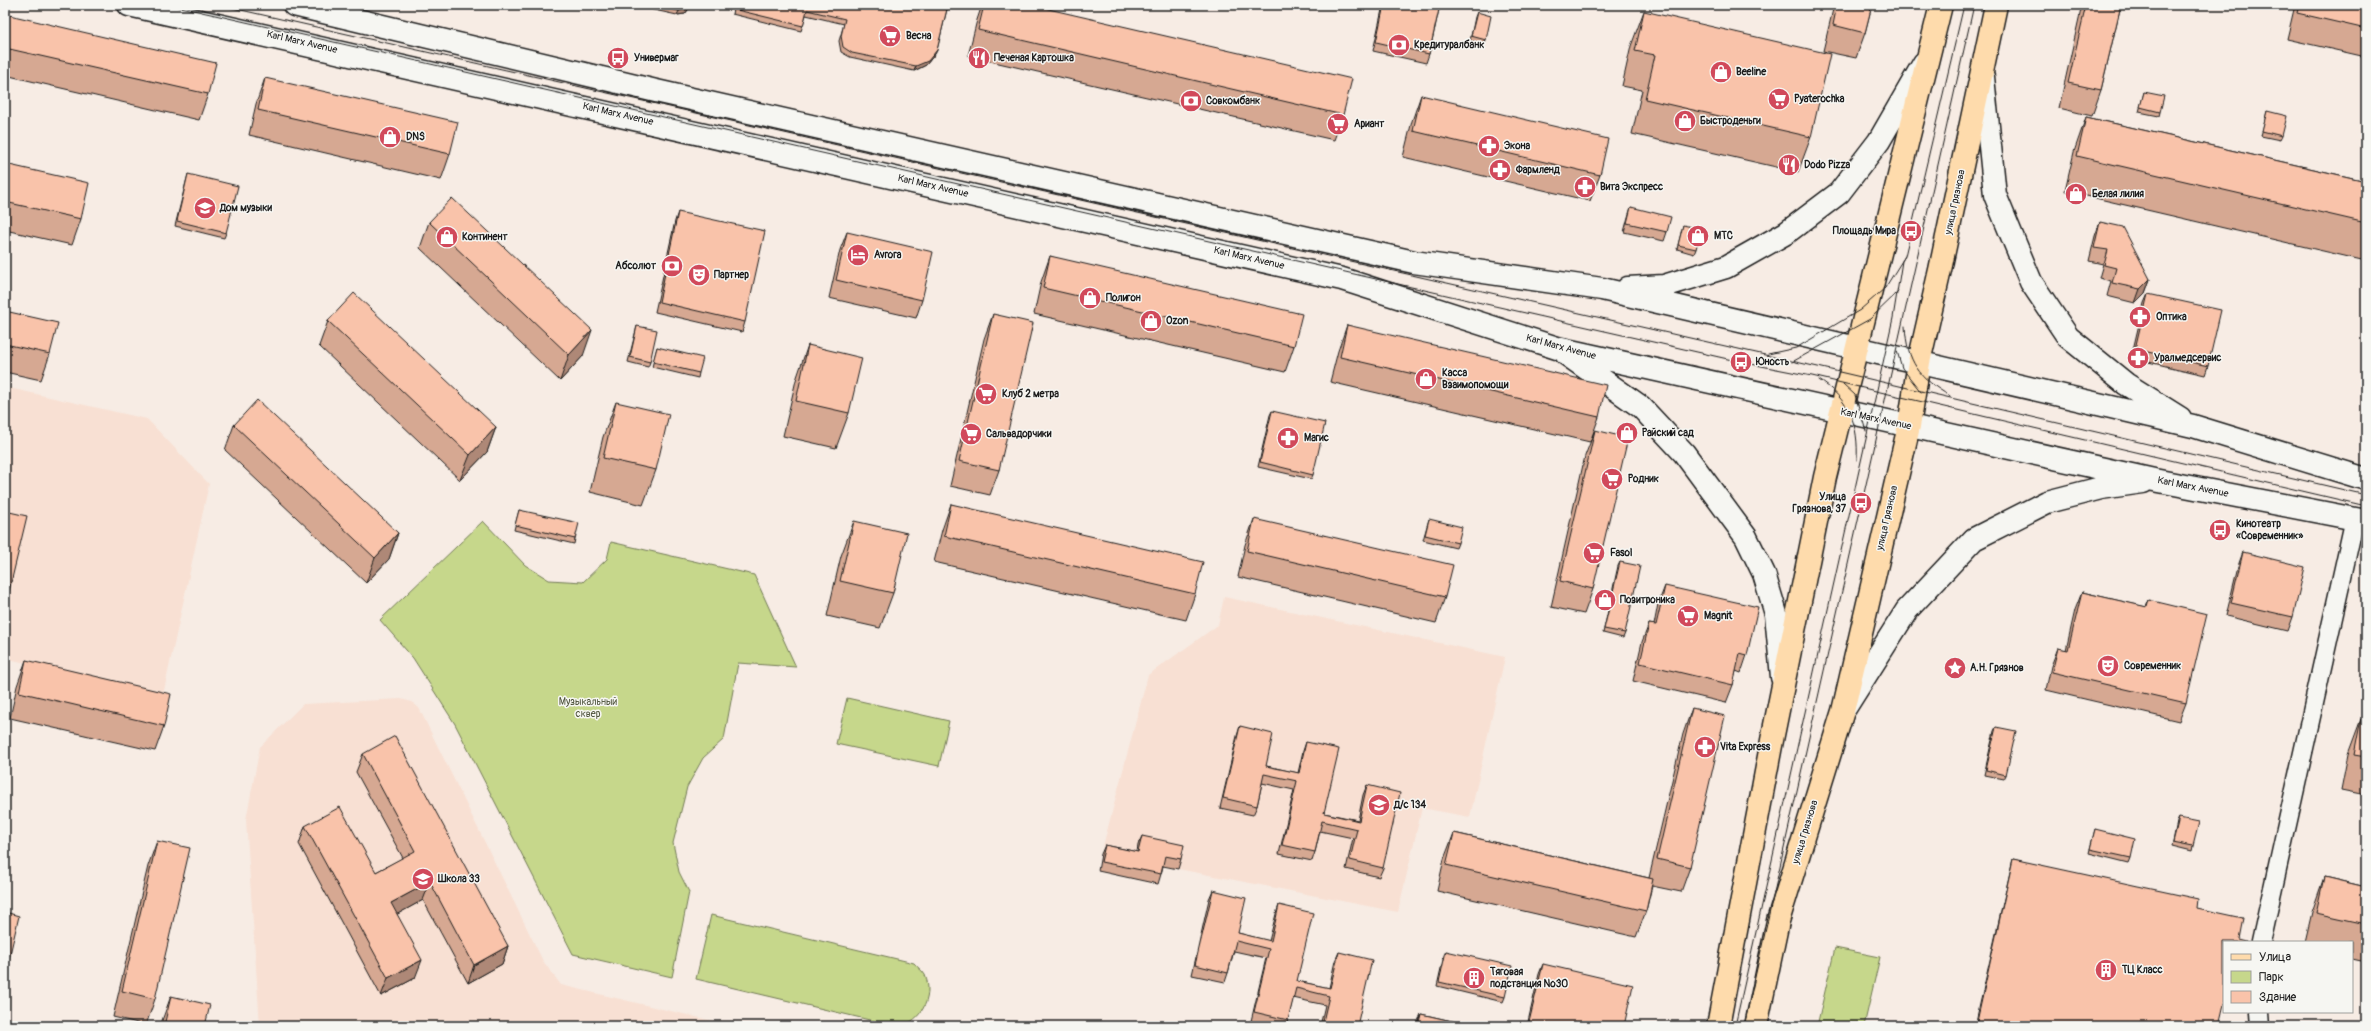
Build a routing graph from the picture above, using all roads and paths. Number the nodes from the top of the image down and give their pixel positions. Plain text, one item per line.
1 (129, 5) edge
2 (294, 5) edge
3 (1941, 5) edge
4 (1996, 5) edge
5 (1928, 57) junction
6 (1982, 71) junction
7 (1602, 289) junction
8 (1557, 348) junction
9 (1856, 349) junction
10 (1919, 362) junction
11 (1841, 411) junction
12 (1909, 426) junction
13 (2193, 426) junction
14 (2366, 479) edge
15 (2154, 480) junction
16 (2360, 520) edge
17 (1783, 686) junction
18 (1843, 711) junction
19 (2261, 941) edge
20 (2260, 1013) edge
21 (1718, 1026) edge
22 (1756, 1026) edge
23 (2260, 1026) edge

1 - 8 main road, Karl Marx Avenue
2 - 7 main road
3 - 5 main road
4 - 6 main road, улица Грязнова
5 - 7 main road
5 - 9 main road
6 - 10 main road, улица Грязнова
6 - 13 main road
7 - 9 main road
8 - 11 main road, Karl Marx Avenue
8 - 17 main road
9 - 10 main road
9 - 11 main road
10 - 12 main road, улица Грязнова
10 - 13 main road
11 - 12 main road, Karl Marx Avenue
11 - 17 main road
12 - 15 main road, Karl Marx Avenue
12 - 18 main road, улица Грязнова
13 - 14 main road
15 - 16 main road, Karl Marx Avenue
15 - 18 main road
16 - 19 street
17 - 21 main road
18 - 22 main road, улица Грязнова
20 - 23 street

